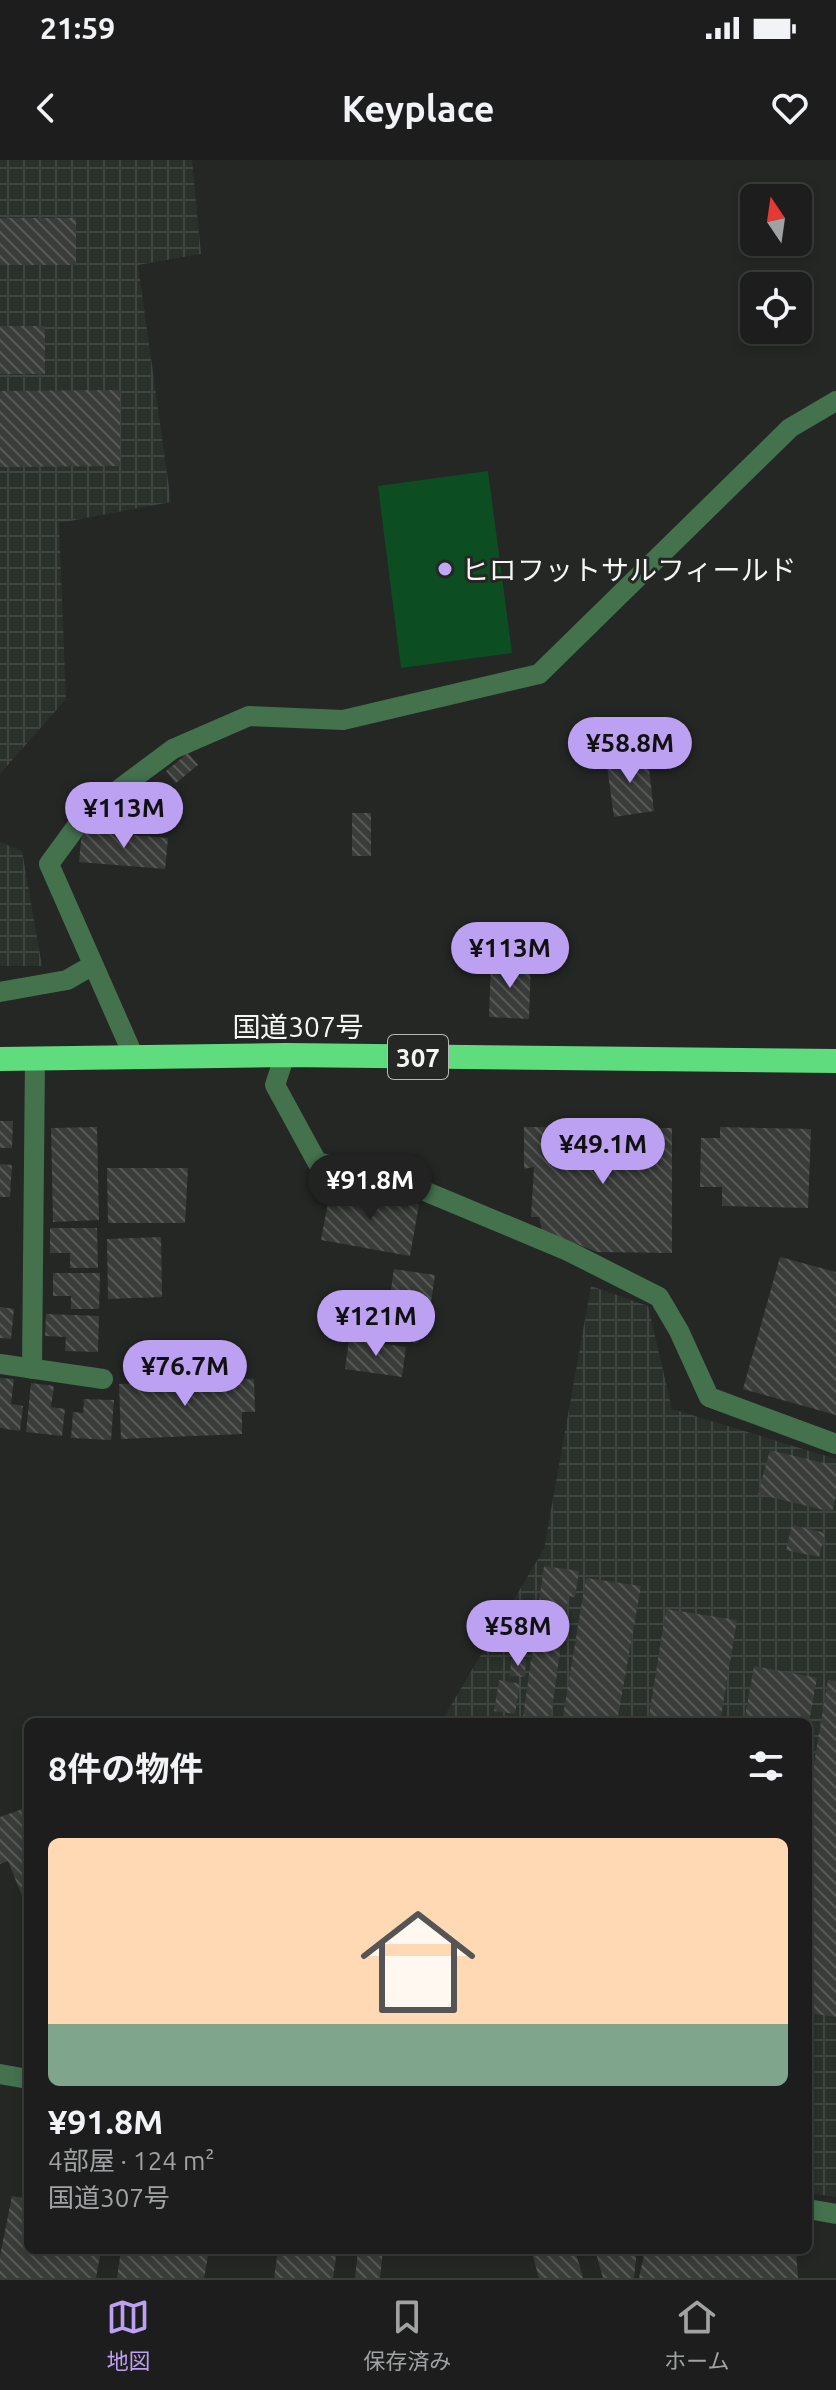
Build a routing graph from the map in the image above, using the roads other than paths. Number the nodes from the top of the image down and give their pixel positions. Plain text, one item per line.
1 (836, 401) edge
2 (93, 965) junction
3 (0, 992) edge
4 (285, 1055) junction
5 (134, 1057) junction
6 (35, 1058) junction
7 (0, 1059) edge
8 (836, 1061) edge
9 (0, 1364) edge
10 (32, 1369) junction
11 (103, 1379) dead end
12 (836, 1444) edge
13 (0, 2074) edge
14 (24, 2078) edge
15 (812, 2210) edge
16 (836, 2214) edge

1 - 2 street
2 - 3 street
2 - 5 street
4 - 5 highway, 国道307号 / 307
4 - 8 highway, 国道307号 / 307
4 - 12 street
5 - 6 highway, 国道307号 / 307
6 - 7 highway, 国道307号 / 307
6 - 10 street
9 - 10 street
10 - 11 street
13 - 14 street
15 - 16 street

